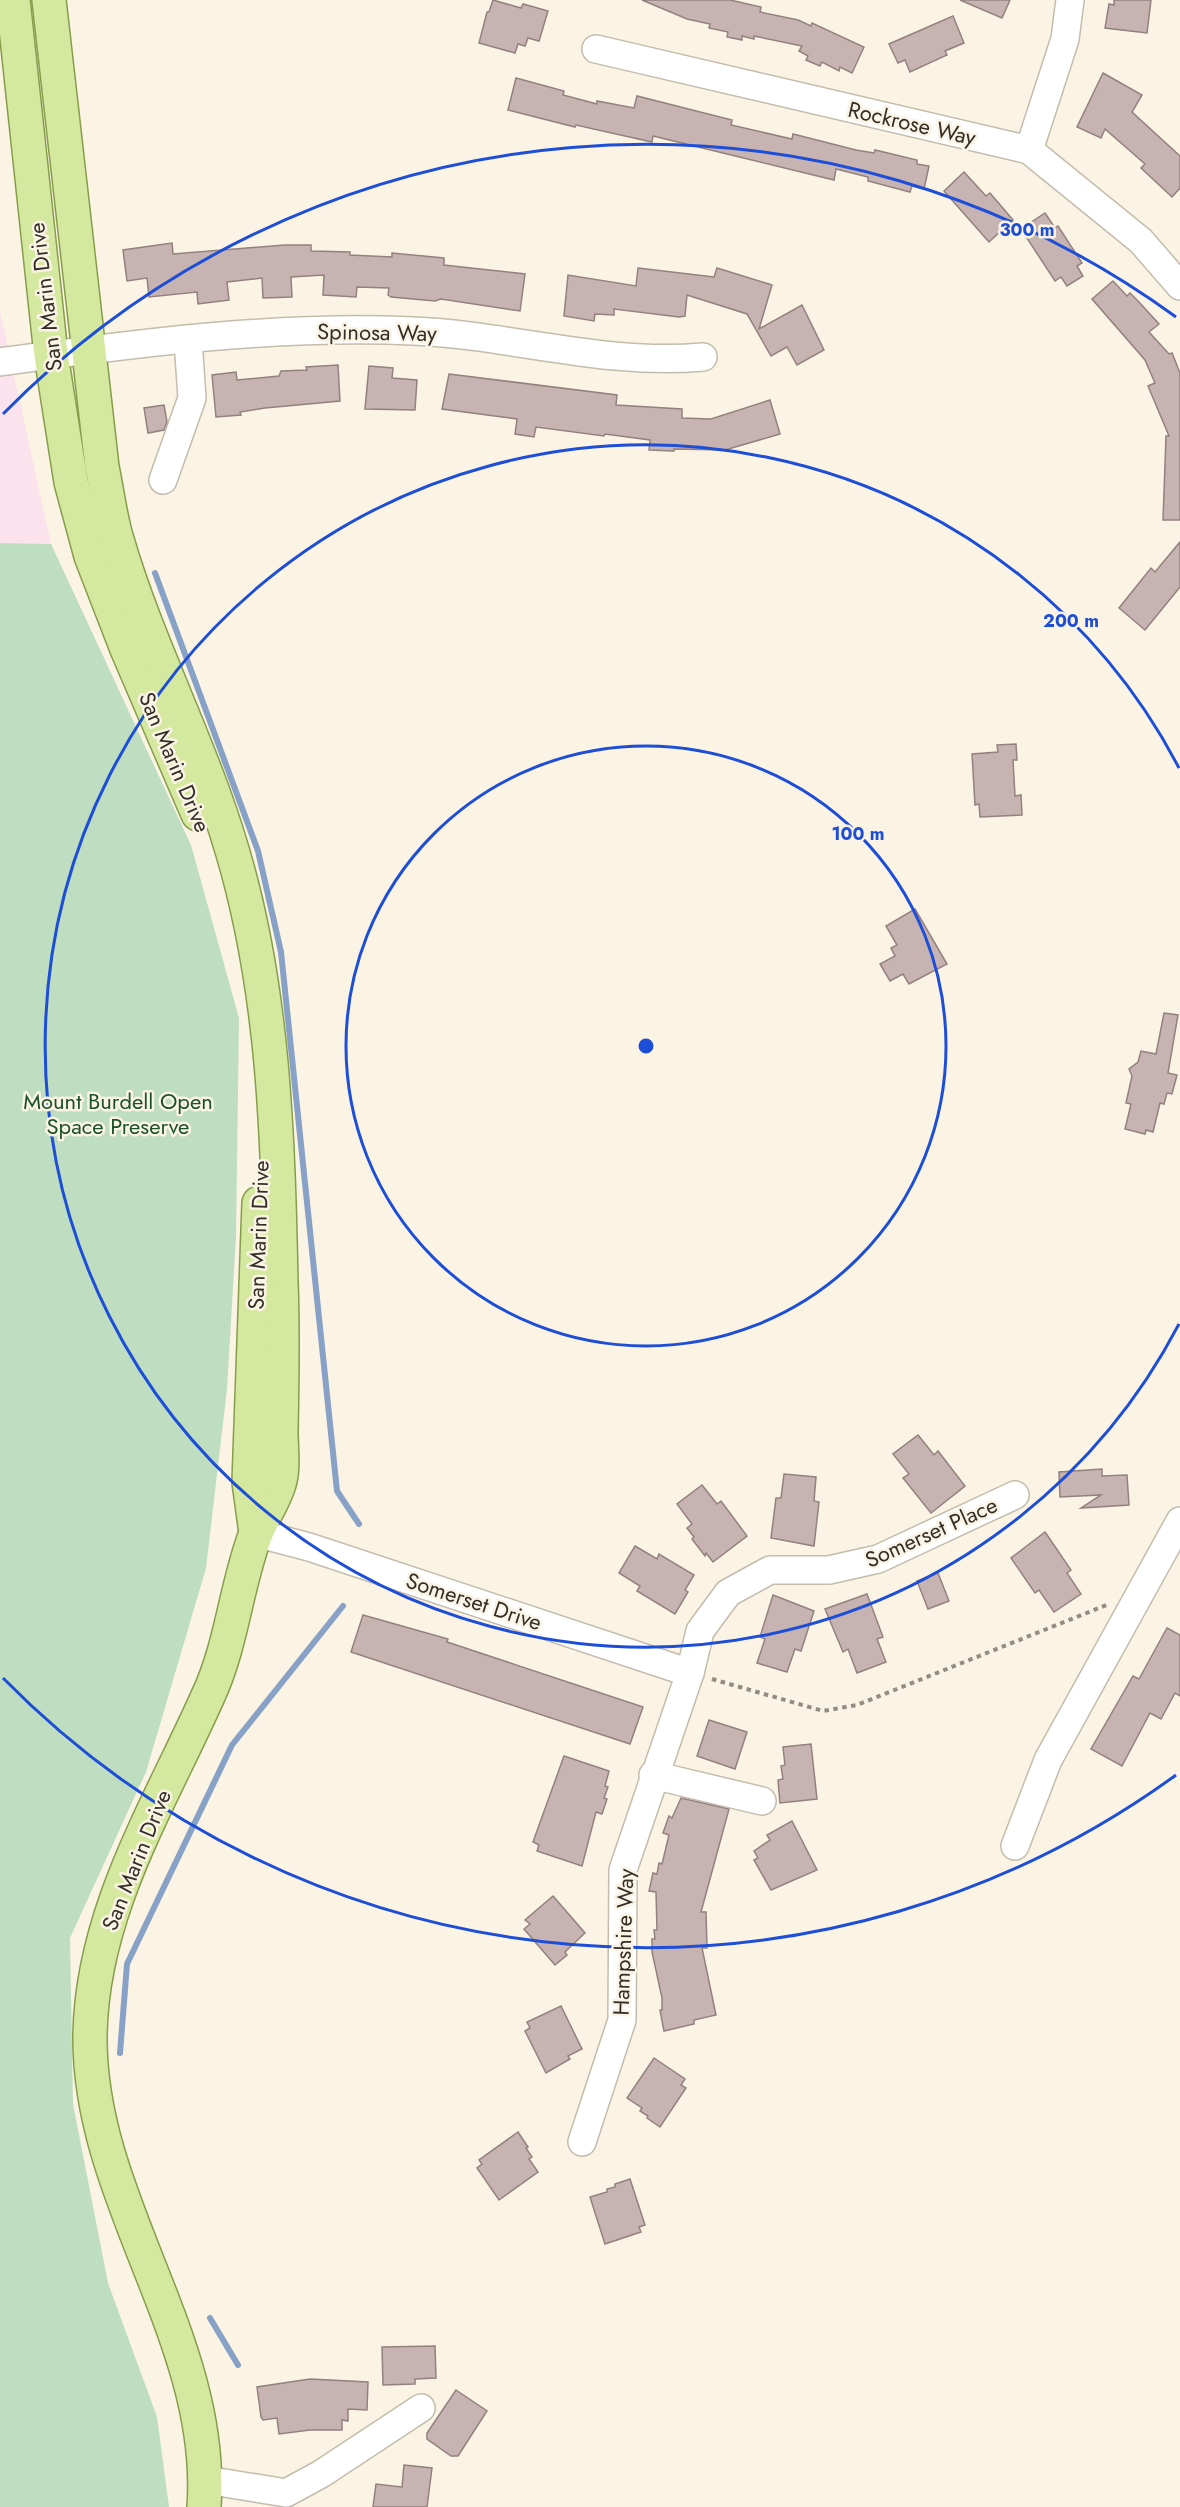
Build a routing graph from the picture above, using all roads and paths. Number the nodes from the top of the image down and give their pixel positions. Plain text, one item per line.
1 (13, 0) edge
2 (49, 0) edge
3 (1070, 0) edge
4 (596, 49) dead end
5 (1029, 150) junction
6 (1180, 286) edge
7 (188, 340) junction
8 (89, 350) junction
9 (51, 355) junction
10 (702, 357) dead end
11 (0, 362) edge
12 (163, 480) dead end
13 (1015, 1495) dead end
14 (1180, 1521) edge
15 (256, 1533) junction
16 (1140, 1592) junction
17 (690, 1673) junction
18 (653, 1775) junction
19 (762, 1801) dead end
20 (1015, 1846) dead end
21 (582, 2142) dead end
22 (420, 2408) dead end
23 (205, 2493) edge

1 - 9 main road, San Marin Drive
2 - 8 main road, San Marin Drive
3 - 5 street
4 - 5 street, Rockrose Way
5 - 6 street, Rockrose Way
7 - 8 street, Spinosa Way
7 - 10 street, Spinosa Way
7 - 12 street
8 - 9 street, Spinosa Way
8 - 15 main road, San Marin Drive
9 - 11 street, Spinosa Way
9 - 15 main road, San Marin Drive
13 - 17 street, Somerset Place
14 - 16 street
15 - 17 street, Somerset Drive
15 - 23 main road, San Marin Drive
16 - 17 path
16 - 20 street
17 - 18 street, Hampshire Way
18 - 19 street
18 - 21 street, Hampshire Way
22 - 23 street

